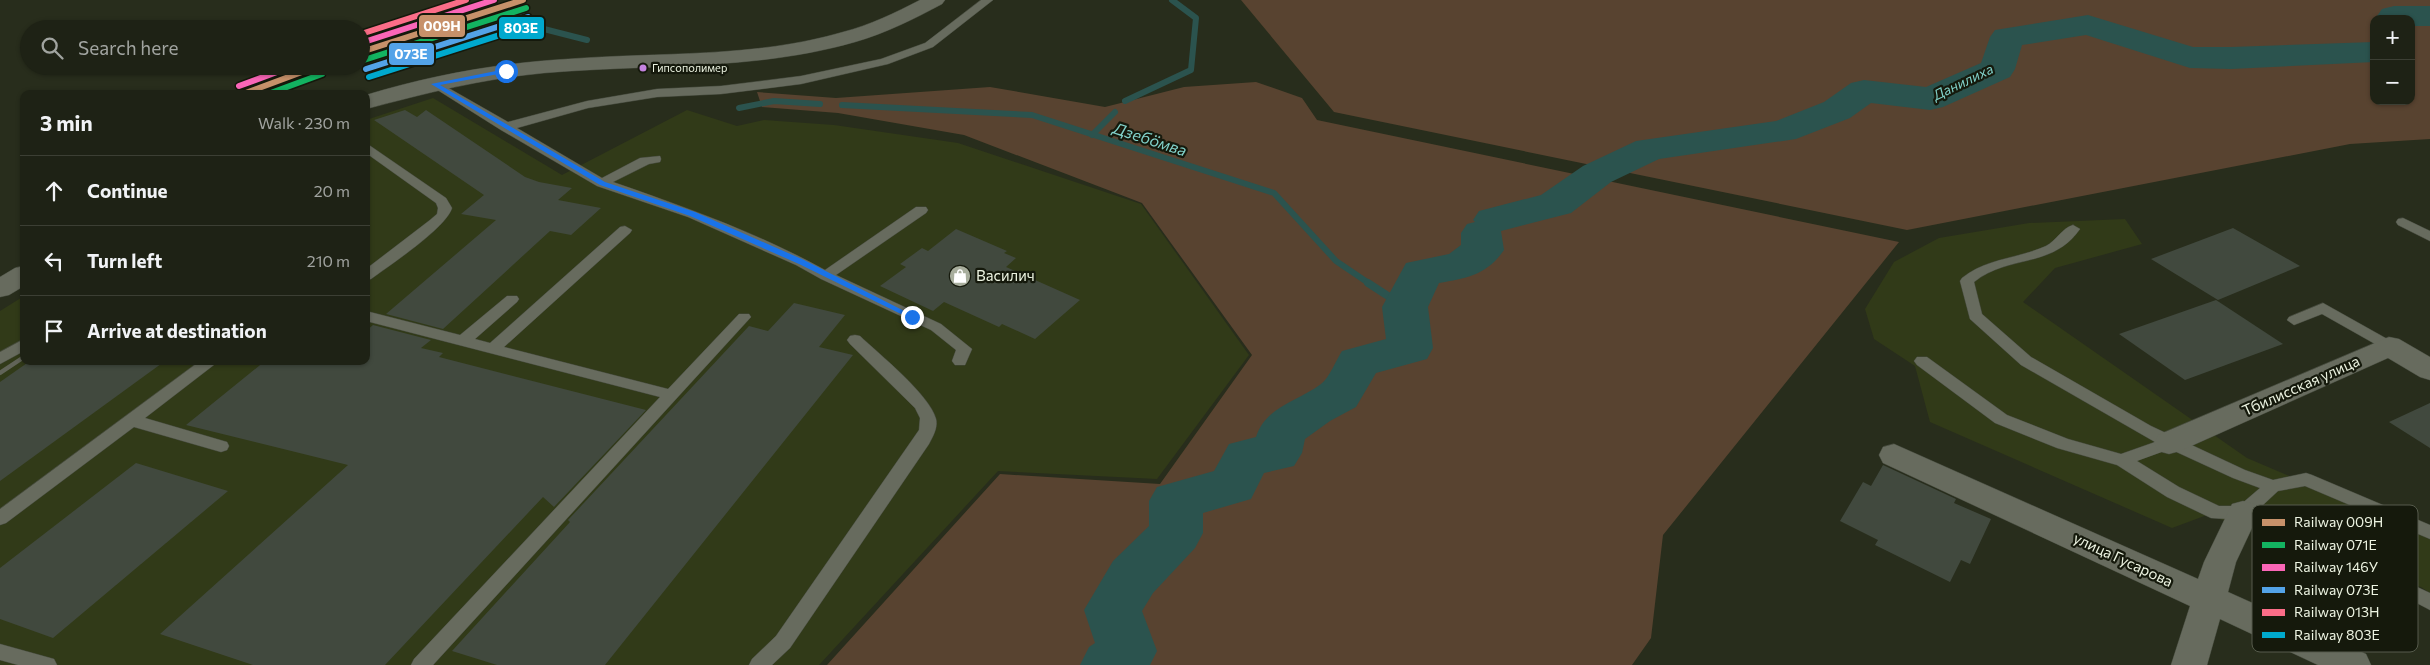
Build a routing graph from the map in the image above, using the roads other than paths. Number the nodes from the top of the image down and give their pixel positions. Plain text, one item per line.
1 (918, 0) edge
2 (935, 0) edge
3 (988, 0) edge
4 (868, 31) junction
5 (434, 84) junction
6 (370, 101) edge
7 (505, 127) junction
8 (370, 149) edge
9 (655, 158) dead end
10 (602, 183) junction
11 (921, 210) dead end
12 (2403, 222) dead end
13 (2073, 229) dead end
14 (625, 230) dead end
15 (2430, 237) edge
16 (370, 272) edge
17 (20, 276) edge
18 (826, 276) junction
19 (0, 289) edge
20 (512, 299) dead end
21 (370, 317) edge
22 (744, 317) dead end
23 (2294, 320) dead end
24 (855, 340) dead end
25 (463, 341) junction
26 (20, 346) edge
27 (492, 349) junction
28 (2393, 349) junction
29 (0, 359) edge
30 (1922, 361) dead end
31 (960, 362) dead end
32 (206, 365) edge
33 (2430, 370) edge
34 (672, 395) junction
35 (131, 420) junction
36 (2169, 443) junction
37 (221, 446) dead end
38 (1894, 455) dead end
39 (2122, 460) junction
40 (2273, 486) junction
41 (2367, 505) edge
42 (2243, 513) junction
43 (0, 518) edge
44 (2418, 527) edge
45 (2430, 532) edge
46 (2418, 596) edge
47 (2209, 600) junction
48 (2430, 602) edge
49 (2252, 619) edge
50 (0, 652) edge
51 (2324, 652) edge
52 (47, 665) edge
53 (421, 665) edge
54 (759, 665) edge
55 (2189, 665) edge
56 (2353, 665) edge

1 - 4 street
2 - 4 street
3 - 7 lane
4 - 5 street
5 - 6 street
5 - 7 lane
7 - 10 lane
8 - 16 lane
9 - 10 lane
10 - 18 lane
11 - 18 lane
12 - 15 lane
13 - 36 lane
14 - 27 lane
17 - 19 street
18 - 31 lane
20 - 25 lane
21 - 25 lane
22 - 34 lane
23 - 28 lane
24 - 54 lane
25 - 27 lane
26 - 29 lane
27 - 34 lane
28 - 33 street
28 - 36 street, Тбилисская улица
30 - 39 lane
32 - 35 lane
34 - 53 lane
35 - 37 lane
35 - 43 lane
36 - 39 lane
36 - 40 lane
38 - 47 street, улица Гусарова
39 - 42 lane
40 - 41 lane
40 - 42 lane
42 - 47 street
44 - 45 lane
46 - 48 lane
47 - 49 street, улица Гусарова
47 - 55 street
50 - 52 lane
51 - 56 street, улица Гусарова

